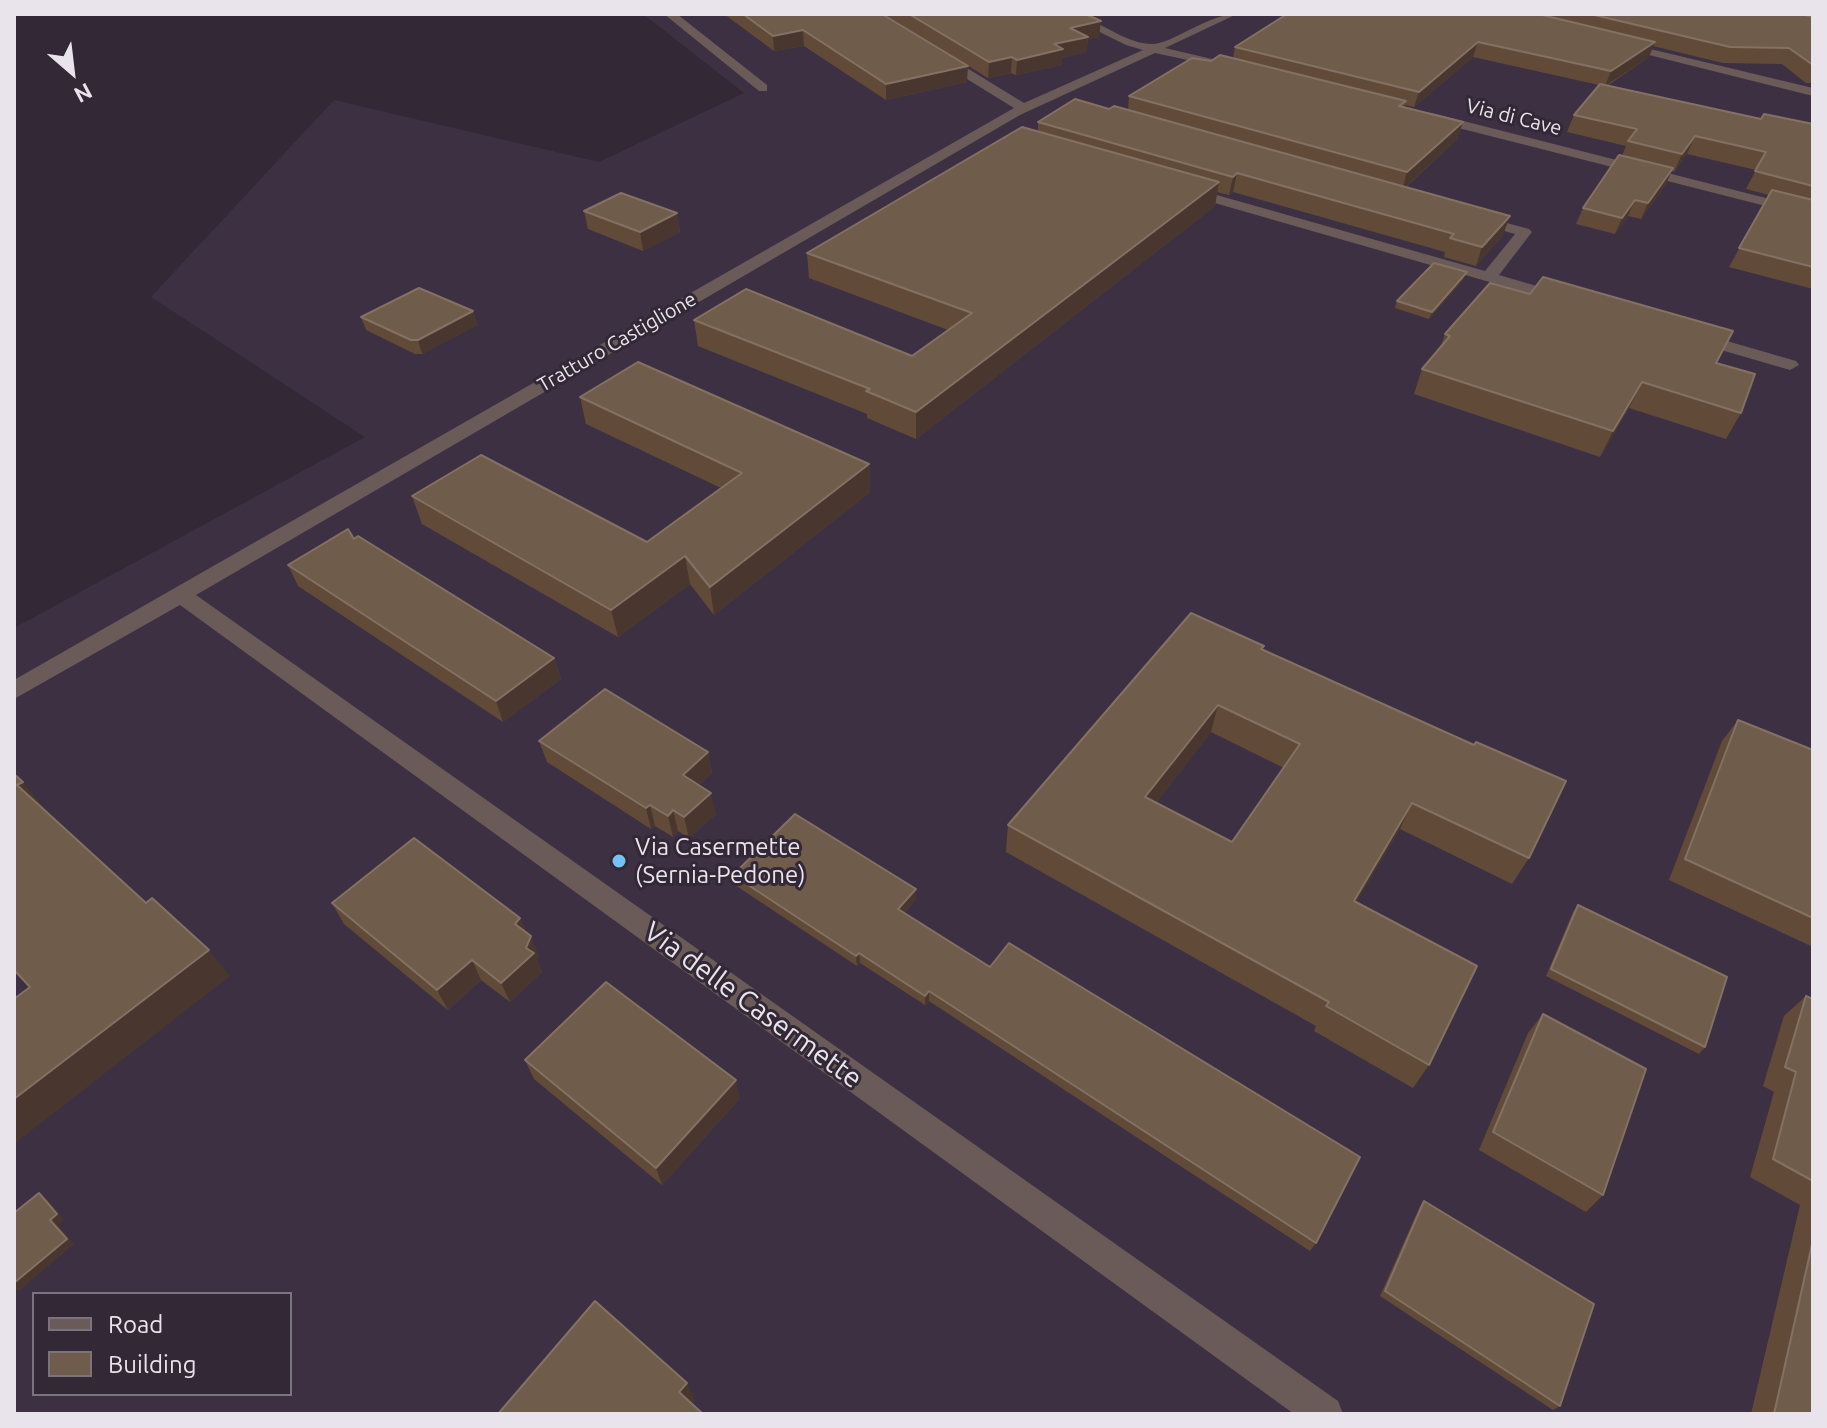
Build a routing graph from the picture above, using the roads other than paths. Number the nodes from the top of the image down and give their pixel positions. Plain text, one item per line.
1 (670, 14) edge
2 (1069, 14) edge
3 (1231, 14) edge
4 (1602, 40) edge
5 (1152, 49) junction
6 (934, 53) edge
7 (1228, 67) edge
8 (763, 88) dead end
9 (1813, 92) edge
10 (1045, 98) junction
11 (1075, 106) edge
12 (1023, 108) junction
13 (1411, 112) edge
14 (1176, 187) edge
15 (1813, 214) edge
16 (1464, 215) edge
17 (1489, 277) junction
18 (1580, 303) edge
19 (1685, 334) edge
20 (1790, 365) dead end
21 (181, 595) junction
22 (14, 691) edge
23 (1325, 1414) edge

1 - 8 street
2 - 5 street
3 - 5 street, Tratturo Castiglione
4 - 9 street
5 - 7 street
5 - 10 street, Tratturo Castiglione
6 - 12 street
10 - 11 street
10 - 12 street, Tratturo Castiglione
12 - 21 street, Tratturo Castiglione
13 - 15 street, Via di Cave
14 - 17 street
16 - 17 street
17 - 18 street
19 - 20 street
21 - 22 street, Tratturo Castiglione
21 - 23 street, Via delle Casermette

